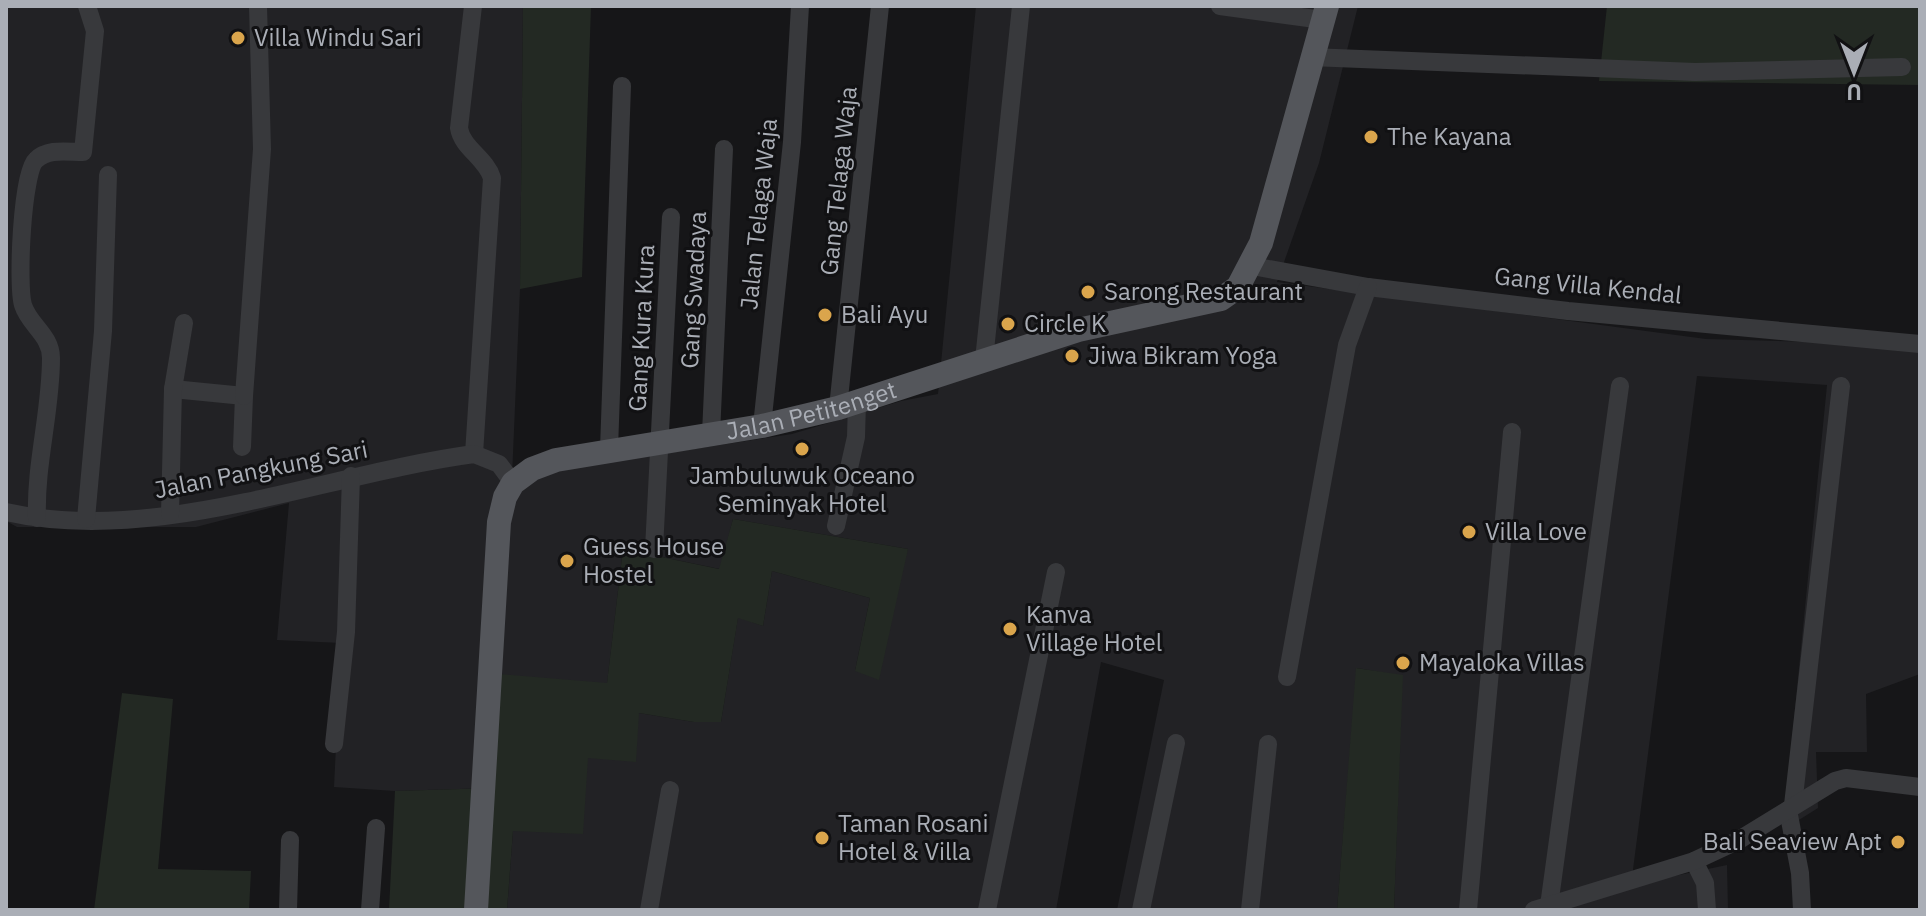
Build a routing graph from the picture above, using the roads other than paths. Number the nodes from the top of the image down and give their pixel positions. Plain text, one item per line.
1 (87, 6) edge
2 (258, 6) edge
3 (473, 6) edge
4 (800, 6) edge
5 (880, 6) edge
6 (1021, 6) edge
7 (1220, 6) edge
8 (1325, 13) edge
9 (1310, 57) junction
10 (1902, 67) dead end
11 (622, 86) dead end
12 (724, 149) dead end
13 (108, 175) dead end
14 (671, 217) dead end
15 (1252, 266) junction
16 (1368, 287) junction
17 (184, 323) dead end
18 (1920, 344) edge
19 (984, 360) junction
20 (1620, 386) dead end
21 (1841, 386) dead end
22 (173, 389) junction
23 (244, 396) junction
24 (847, 405) junction
25 (762, 426) junction
26 (1512, 432) dead end
27 (711, 434) junction
28 (661, 441) junction
29 (242, 447) dead end
30 (609, 449) junction
31 (474, 454) junction
32 (351, 476) junction
33 (513, 483) junction
34 (6, 512) edge
35 (170, 514) junction
36 (37, 518) junction
37 (86, 519) junction
38 (836, 526) dead end
39 (654, 549) dead end
40 (1056, 572) dead end
41 (1287, 677) dead end
42 (1176, 743) dead end
43 (334, 744) dead end
44 (1268, 744) dead end
45 (1920, 787) edge
46 (670, 790) dead end
47 (1790, 807) junction
48 (376, 828) dead end
49 (290, 840) dead end
50 (1694, 861) junction
51 (1541, 908) edge
52 (288, 910) edge
53 (370, 910) edge
54 (476, 910) edge
55 (649, 910) edge
56 (987, 910) edge
57 (1141, 910) edge
58 (1250, 910) edge
59 (1468, 910) edge
60 (1707, 910) edge
61 (1802, 910) edge

1 - 36 street
2 - 23 street
3 - 31 street
4 - 25 street, Jalan Telaga Waja
5 - 24 street, Gang Telaga Waja
6 - 19 street
7 - 8 street
8 - 9 main road, Jalan Petitenget
9 - 10 street
9 - 15 main road, Jalan Petitenget
11 - 30 street
12 - 27 street, Gang Swadaya
13 - 37 street
14 - 28 street, Gang Kura Kura
15 - 16 street, Gang Villa Kendal
15 - 19 main road, Jalan Petitenget
16 - 18 street, Gang Villa Kendal
16 - 41 street
17 - 22 street
19 - 24 main road, Jalan Petitenget
20 - 51 street
21 - 47 street
22 - 23 street
22 - 35 street
23 - 29 street
24 - 25 main road, Jalan Petitenget
24 - 38 street, Gang Telaga Waja
25 - 27 main road, Jalan Petitenget
26 - 59 street
27 - 28 main road, Jalan Petitenget
28 - 30 main road, Jalan Petitenget
28 - 39 street, Gang Kura Kura
30 - 33 main road, Jalan Petitenget
31 - 32 street, Jalan Pangkung Sari
31 - 33 street
32 - 35 street, Jalan Pangkung Sari
32 - 43 street
33 - 54 main road
34 - 36 street, Jalan Pangkung Sari
35 - 37 street, Jalan Pangkung Sari
36 - 37 street, Jalan Pangkung Sari
40 - 56 street
42 - 57 street
44 - 58 street
45 - 47 street
46 - 55 street
47 - 50 street
47 - 61 street
48 - 53 street
49 - 52 street
50 - 51 street
50 - 60 street

